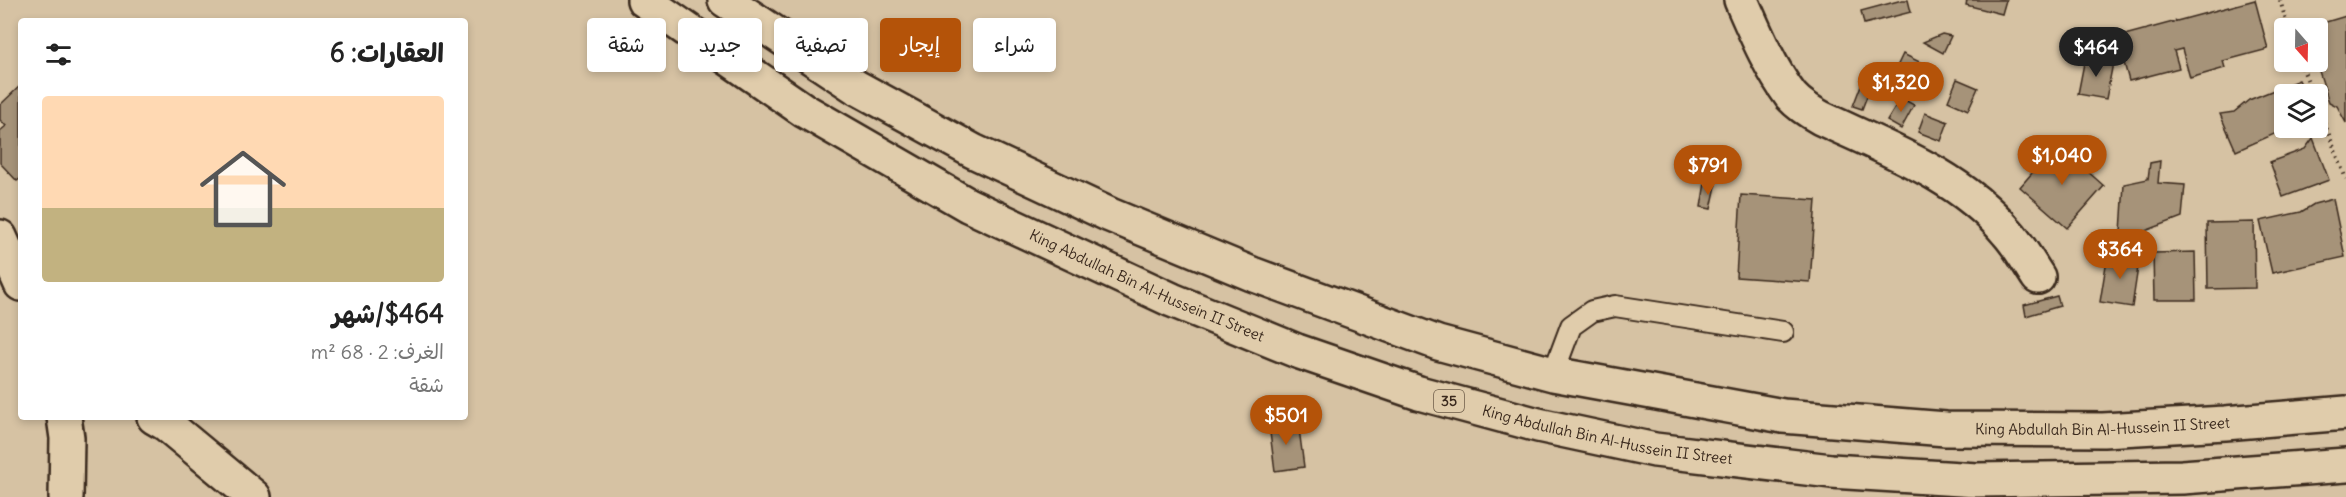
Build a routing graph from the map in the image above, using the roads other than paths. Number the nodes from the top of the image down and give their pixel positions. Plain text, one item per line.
1 (644, 0) edge
2 (725, 0) edge
3 (1741, 0) edge
4 (0, 237) edge
5 (18, 277) edge
6 (2038, 278) dead end
7 (1783, 332) dead end
8 (1553, 374) junction
9 (2346, 413) edge
10 (65, 420) edge
11 (159, 420) edge
12 (2346, 465) edge
13 (66, 497) edge
14 (254, 497) edge

1 - 12 main road, King Abdullah Bin Al-Hussein II Street / 35
2 - 8 main road, King Abdullah Bin Al-Hussein II Street
3 - 6 main road
4 - 5 main road
7 - 8 lane
8 - 9 main road, King Abdullah Bin Al-Hussein II Street
10 - 13 main road
11 - 14 main road

